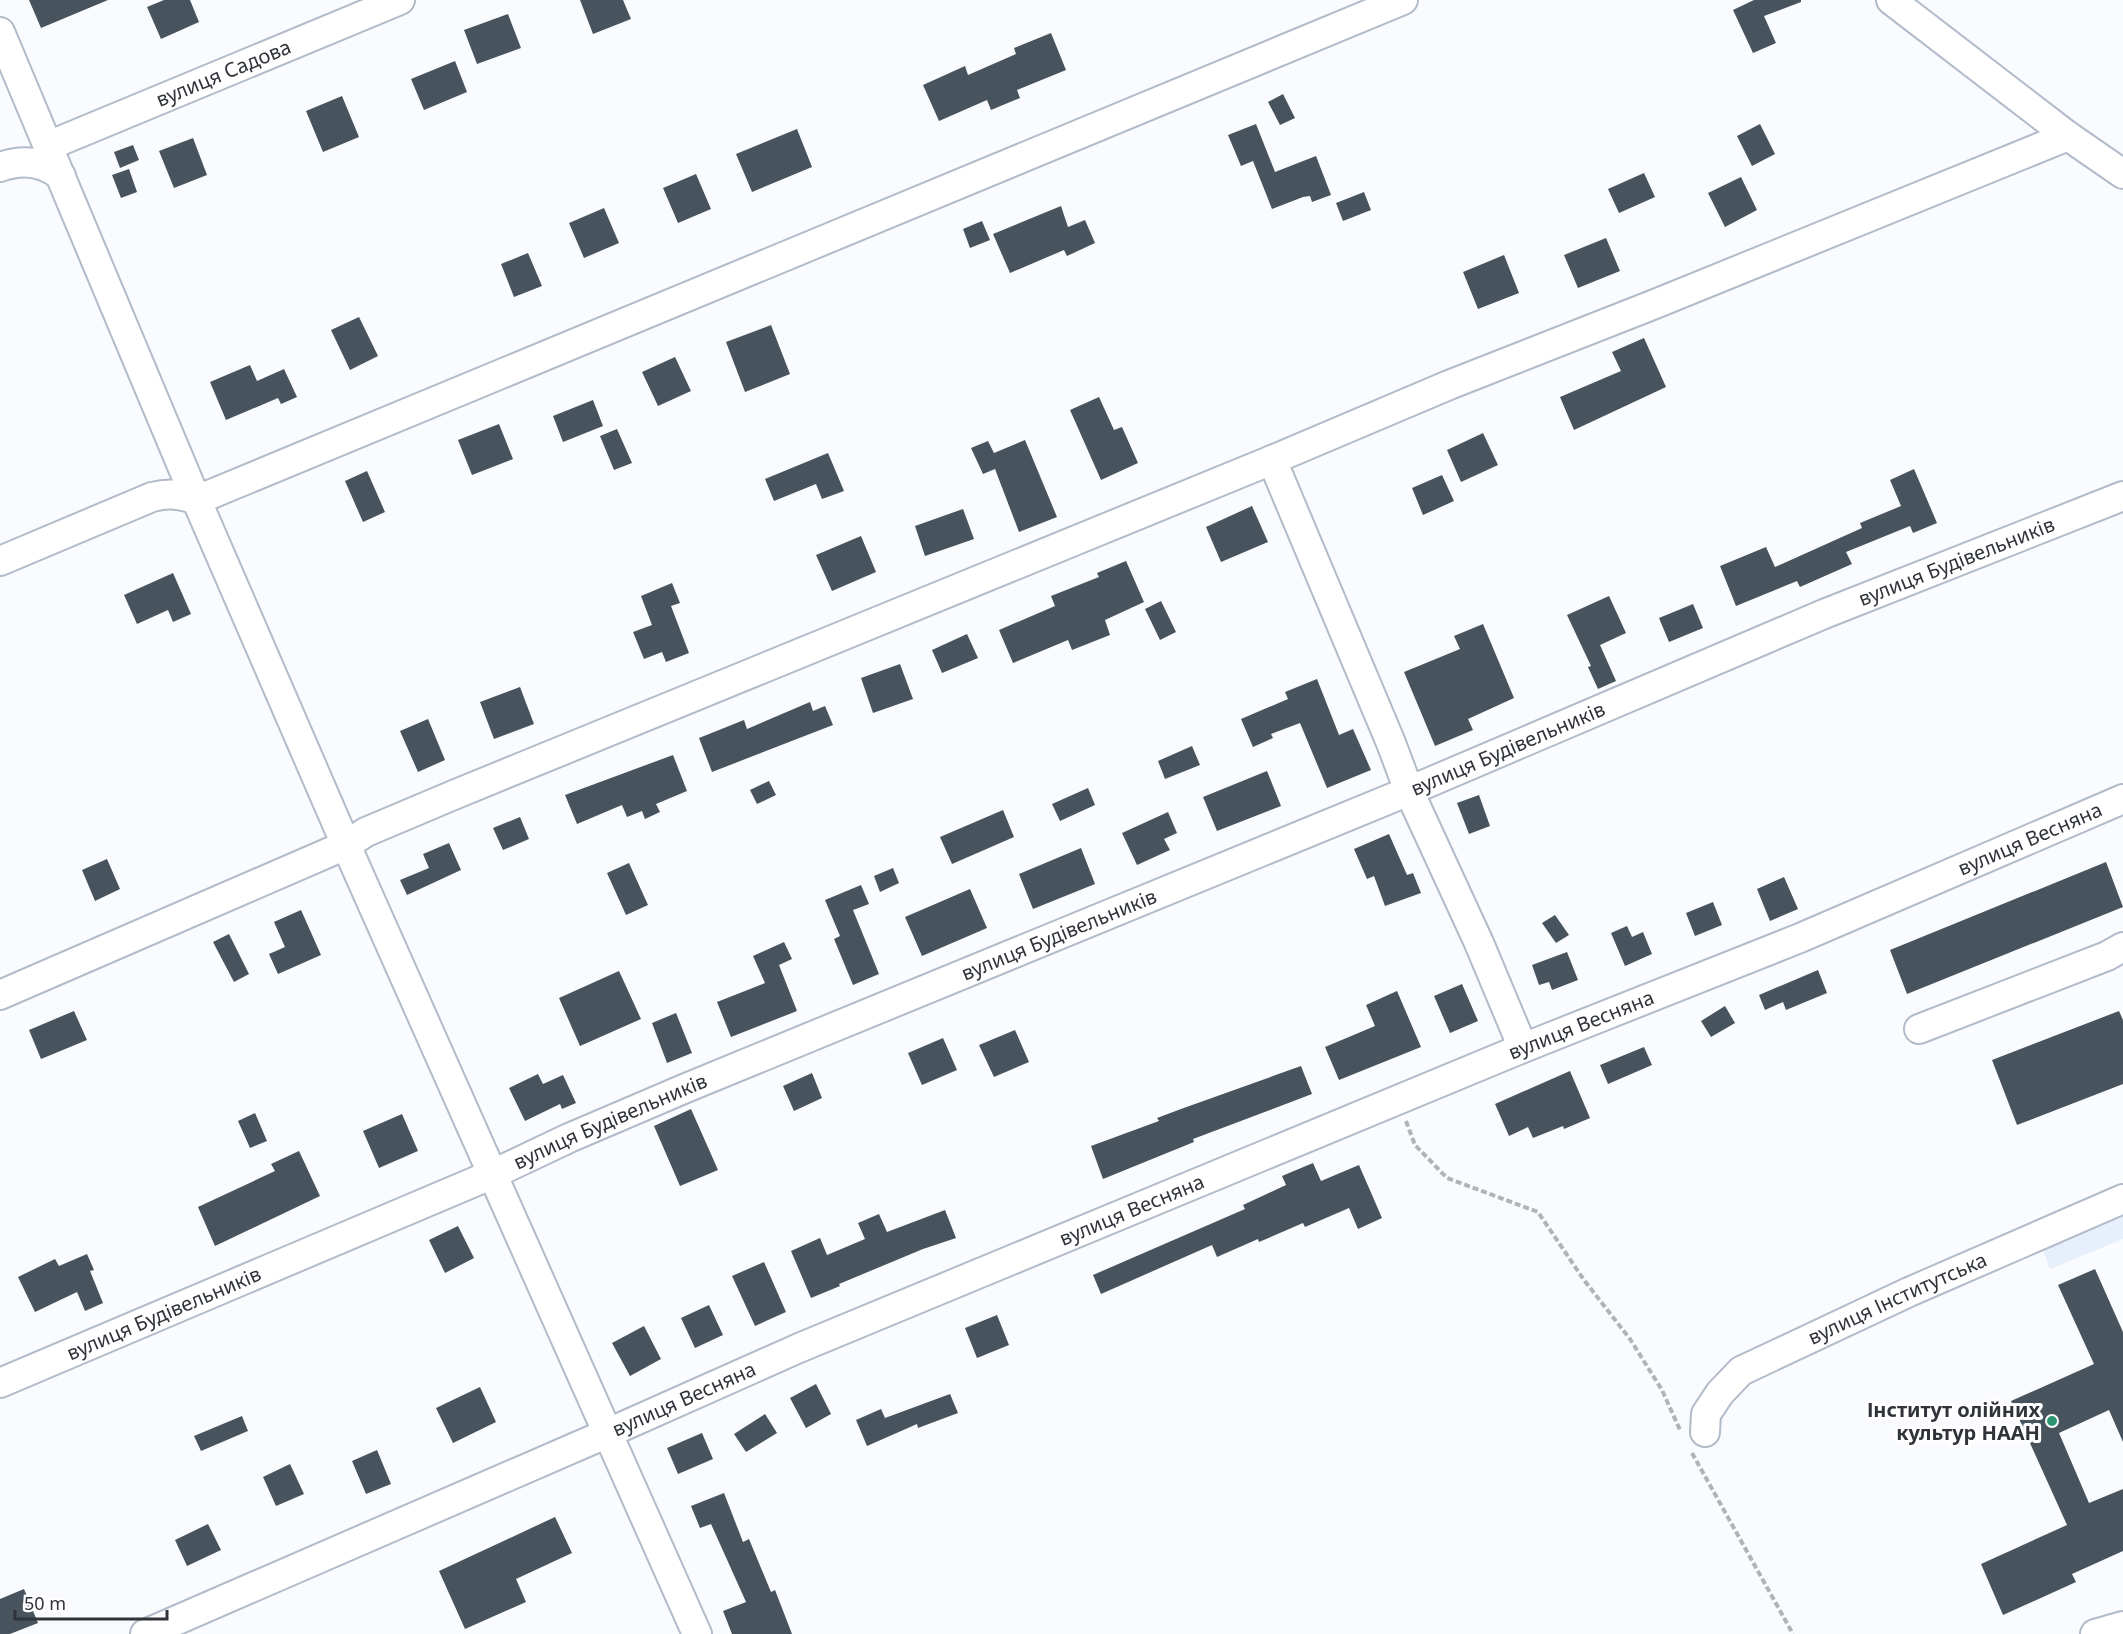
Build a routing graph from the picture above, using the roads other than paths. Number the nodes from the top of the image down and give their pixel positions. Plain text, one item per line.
1 (400, 0) edge
2 (1403, 0) edge
3 (1891, 0) edge
4 (0, 32) edge
5 (2068, 136) junction
6 (48, 146) junction
7 (0, 167) edge
8 (2123, 174) edge
9 (61, 176) junction
10 (1272, 460) junction
11 (2123, 496) edge
12 (197, 500) junction
13 (0, 561) edge
14 (1409, 791) junction
15 (2121, 805) edge
16 (346, 845) junction
17 (2123, 947) edge
18 (0, 995) edge
19 (1919, 1029) dead end
20 (1524, 1048) junction
21 (493, 1174) junction
22 (2123, 1199) edge
23 (0, 1383) edge
24 (608, 1433) junction
25 (1693, 1439) road end
26 (2123, 1626) edge
27 (145, 1634) edge
28 (697, 1634) edge
29 (2096, 1634) edge

1 - 6 street, вулиця Садова
2 - 12 street
3 - 5 street
4 - 6 street
5 - 8 street
5 - 10 street
6 - 9 street
7 - 9 street
9 - 12 street
10 - 14 street
10 - 16 street
11 - 14 street, вулиця Будівельників
12 - 13 street
12 - 16 street
14 - 20 street
14 - 21 street, вулиця Будівельників
15 - 20 street, вулиця Весняна
16 - 18 street
16 - 21 street
17 - 19 street
20 - 24 street, вулиця Весняна
21 - 23 street, вулиця Будівельників
21 - 24 street
22 - 25 street, вулиця Інститутська
24 - 27 street, вулиця Весняна
24 - 28 street
26 - 29 street

